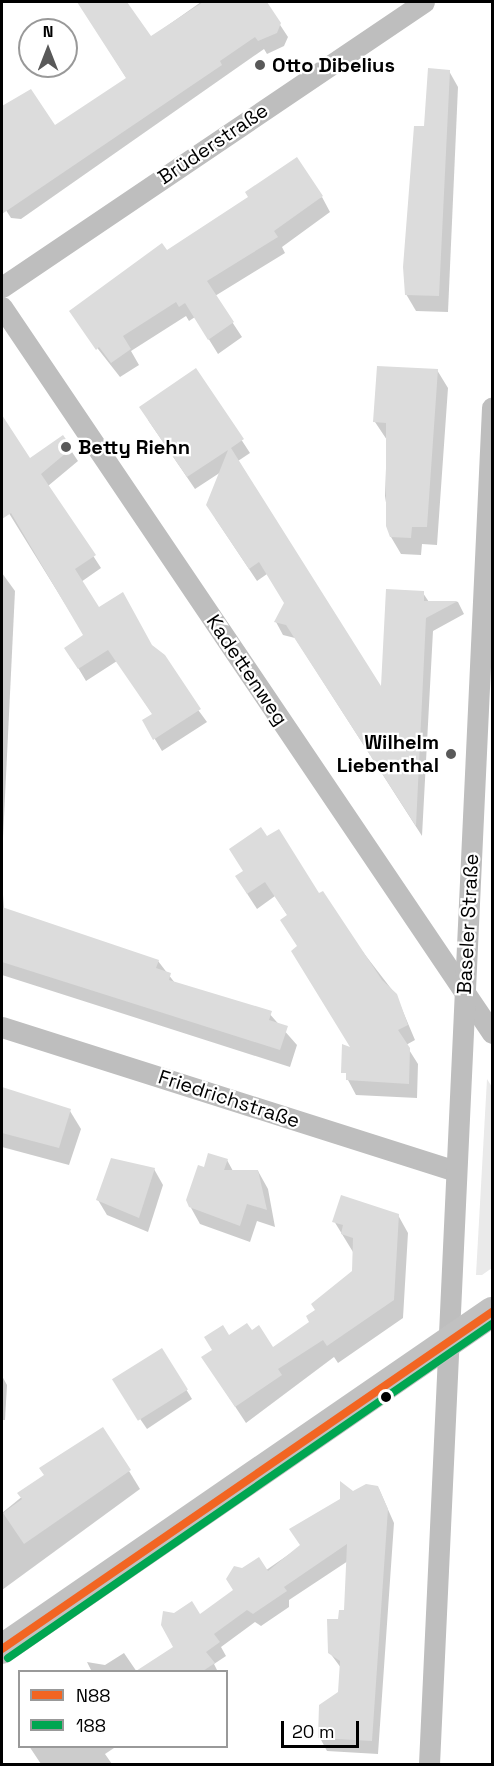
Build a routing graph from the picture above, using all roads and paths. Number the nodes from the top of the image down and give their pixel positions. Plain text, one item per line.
1 (424, 2) edge
2 (2, 287) edge
3 (2, 307) edge
4 (492, 407) edge
5 (464, 991) junction
6 (2, 1027) edge
7 (492, 1033) edge
8 (456, 1171) junction
9 (492, 1312) edge
10 (448, 1342) junction
11 (2, 1649) edge
12 (429, 1764) edge

1 - 2 street, Brüderstraße
3 - 5 street, Kadettenweg
4 - 5 street, Baseler Straße
5 - 7 street, Kadettenweg
5 - 8 street, Baseler Straße
6 - 8 street, Friedrichstraße
8 - 10 street, Baseler Straße
9 - 10 street
10 - 11 street
10 - 12 street, Baseler Straße

